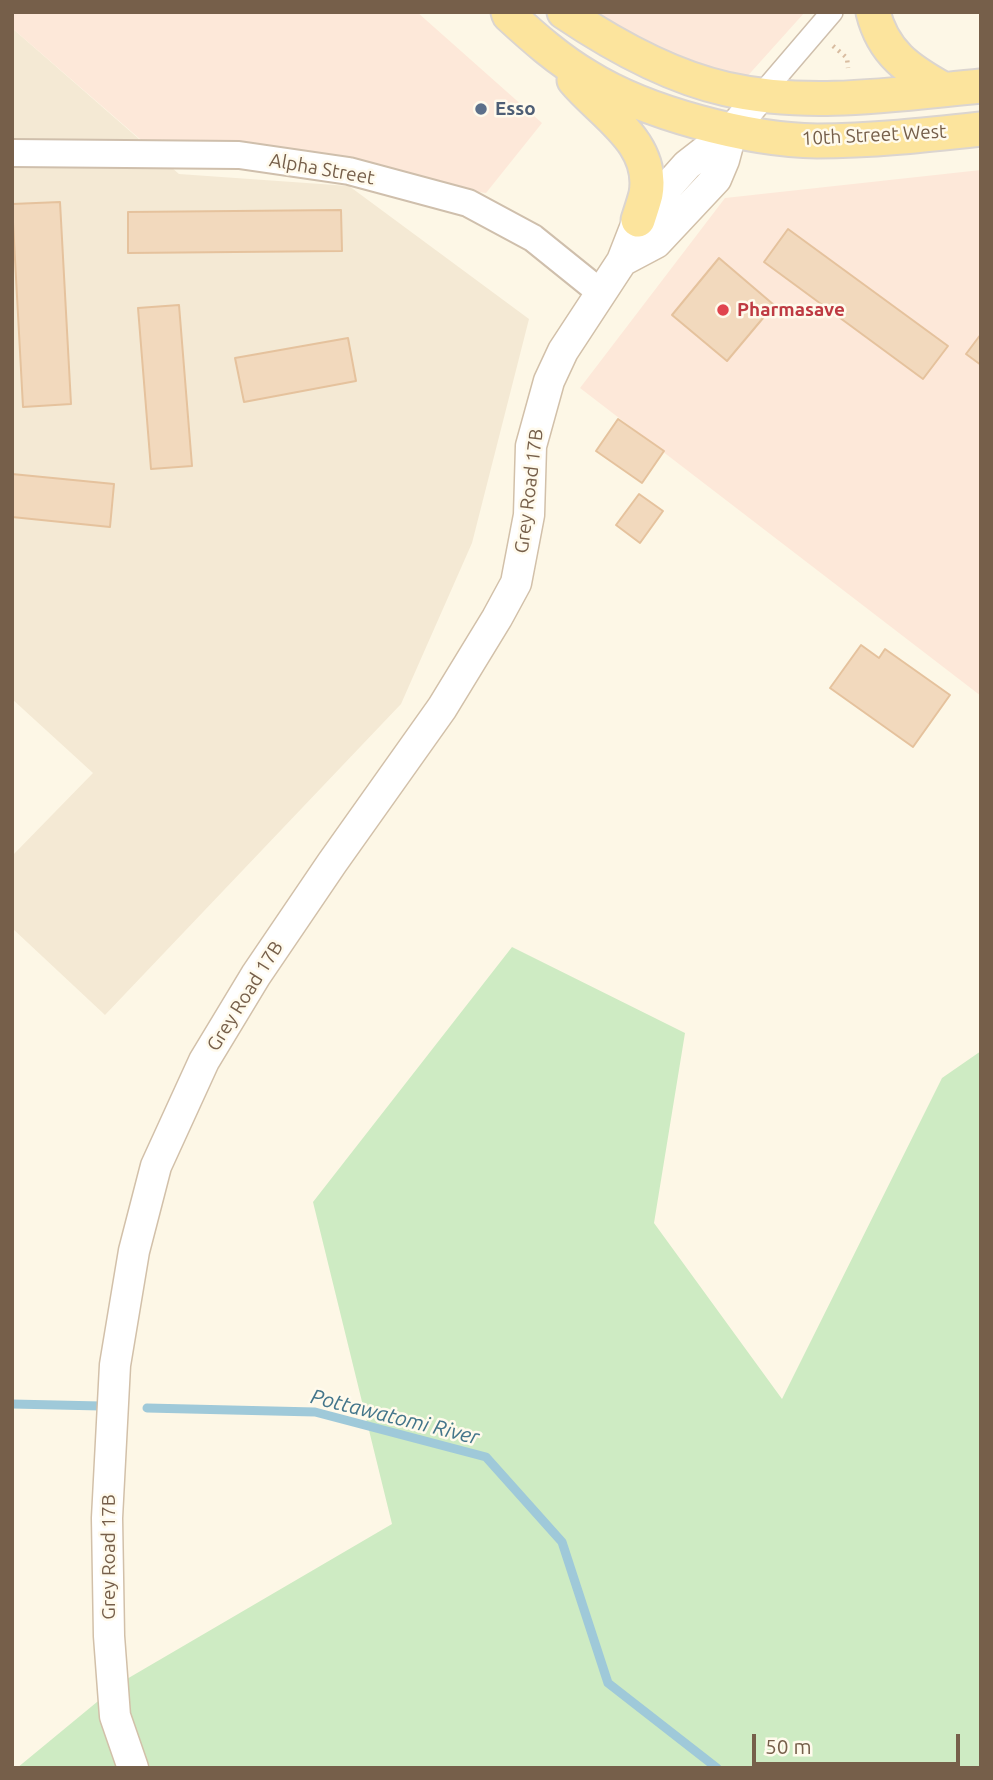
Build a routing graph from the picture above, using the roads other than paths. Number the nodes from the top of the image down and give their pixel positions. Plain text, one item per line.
1 (508, 12) edge
2 (564, 12) edge
3 (832, 12) edge
4 (873, 12) edge
5 (552, 54) junction
6 (981, 86) edge
7 (943, 89) junction
8 (761, 95) junction
9 (981, 129) edge
10 (732, 130) junction
11 (12, 153) edge
12 (639, 220) junction
13 (622, 261) junction
14 (600, 292) junction
15 (133, 1768) edge

1 - 5 main road, 10th Street West
2 - 8 main road, 10th Street West
3 - 8 street
4 - 7 main road
5 - 10 main road, 10th Street West
5 - 12 main road
6 - 7 main road, 10th Street West
7 - 8 main road, 10th Street West
8 - 10 main road
9 - 10 main road, 10th Street West
10 - 12 main road
10 - 13 main road
11 - 14 street, Alpha Street
12 - 13 main road
13 - 14 main road, Grey Road 17B
14 - 15 main road, Grey Road 17B

